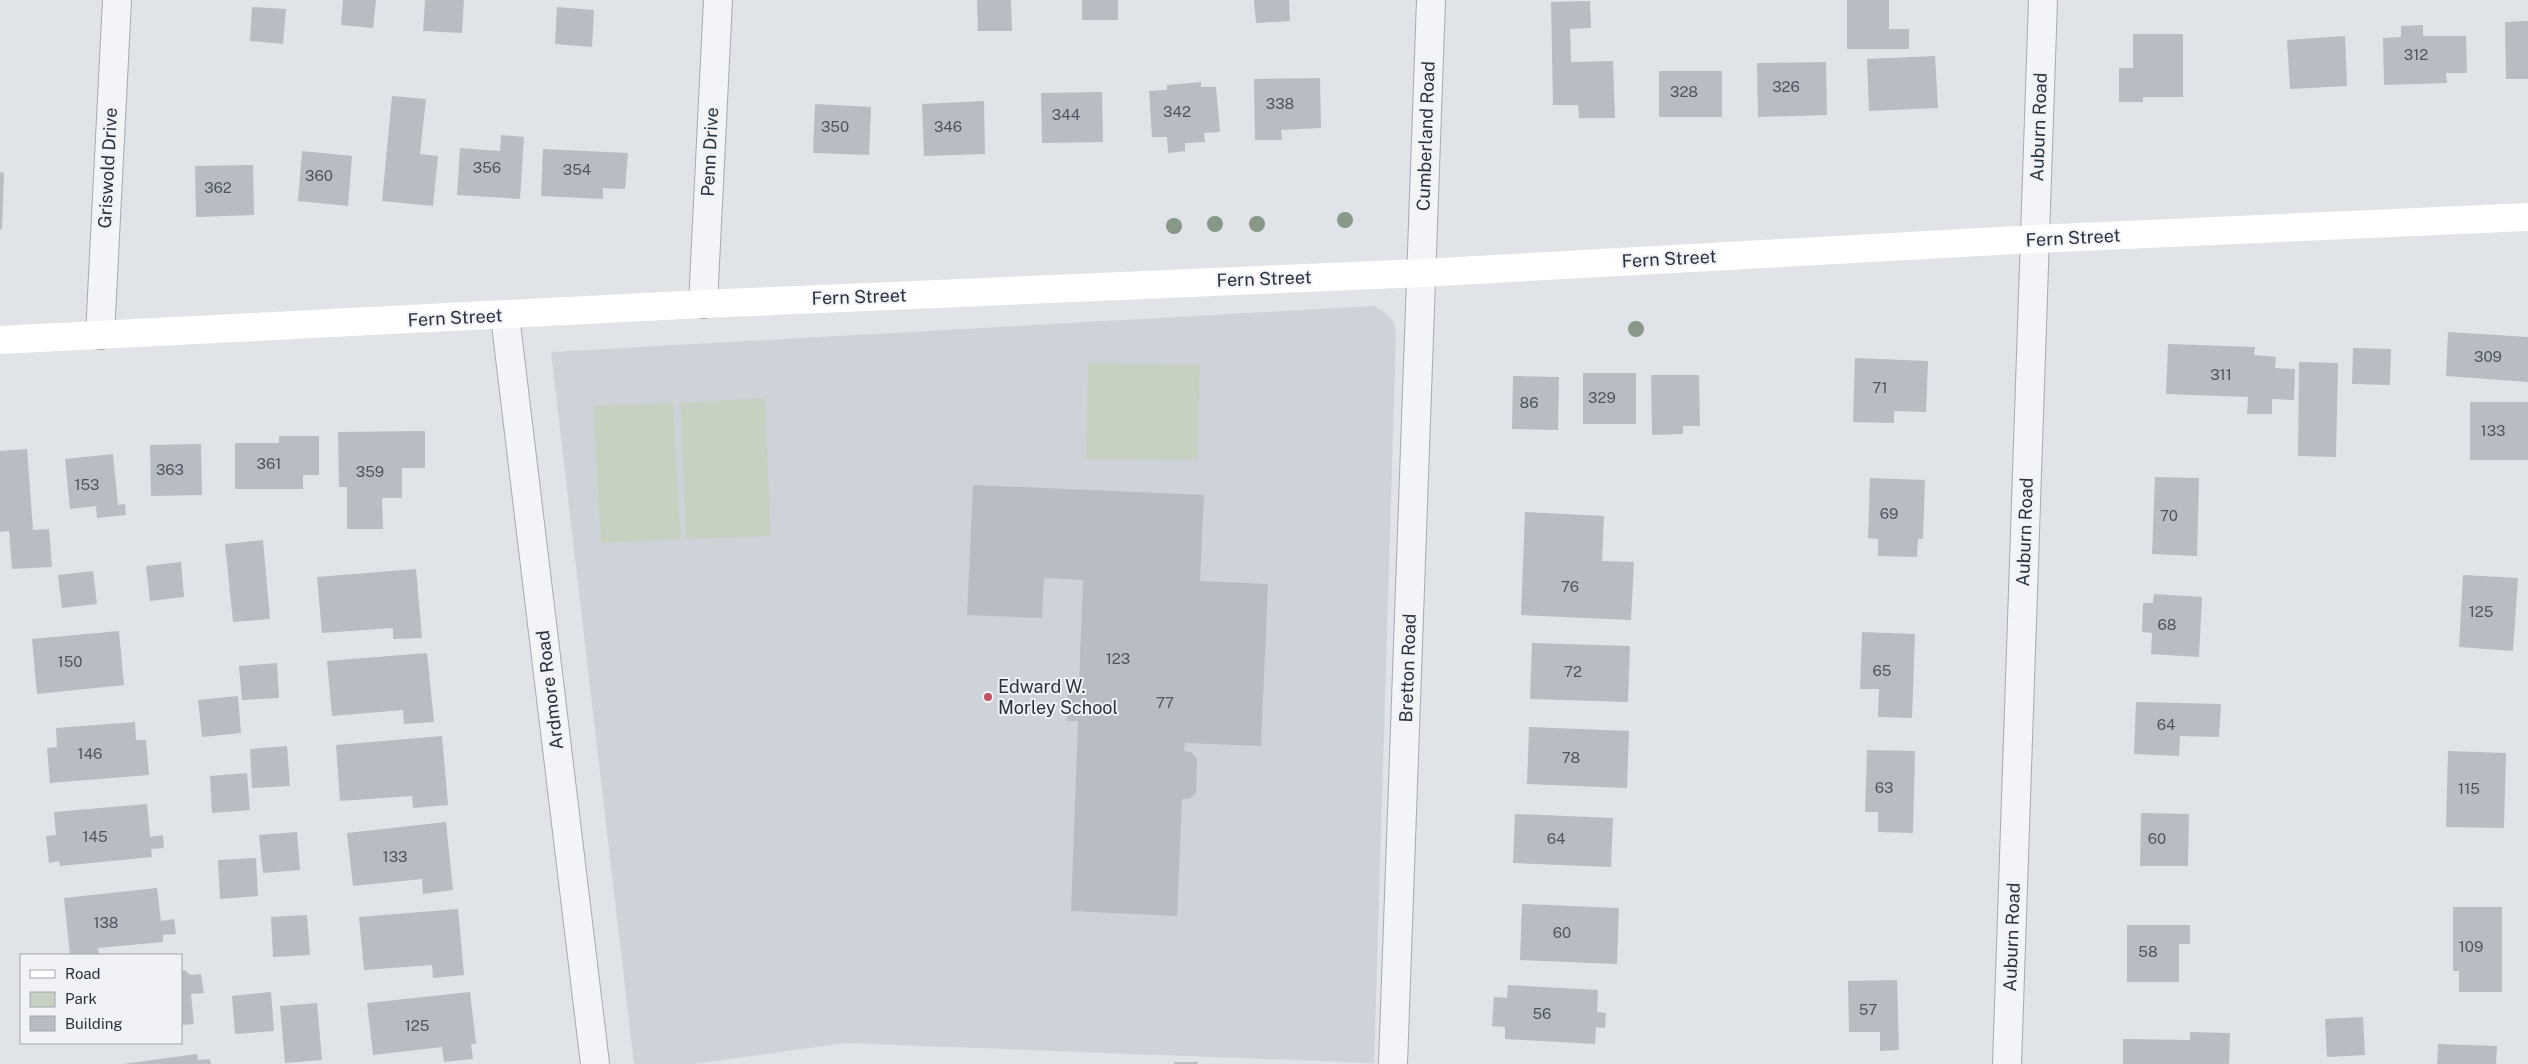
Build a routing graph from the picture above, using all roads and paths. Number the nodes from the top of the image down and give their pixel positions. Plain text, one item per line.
1 (118, 0) edge
2 (718, 0) edge
3 (1431, 0) edge
4 (2043, 0) edge
5 (2528, 217) edge
6 (2036, 239) junction
7 (1422, 273) junction
8 (703, 304) junction
9 (505, 316) junction
10 (100, 336) junction
11 (0, 340) edge
12 (595, 1064) edge
13 (1393, 1064) edge
14 (2007, 1064) edge

1 - 10 street, Griswold Drive
2 - 8 street, Penn Drive
3 - 7 street, Cumberland Road
4 - 6 street, Auburn Road
5 - 6 street, Fern Street
6 - 7 street, Fern Street
6 - 14 street, Auburn Road
7 - 8 street, Fern Street
7 - 13 street, Bretton Road
8 - 9 street, Fern Street
9 - 10 street, Fern Street
9 - 12 street, Ardmore Road
10 - 11 street, Fern Street

